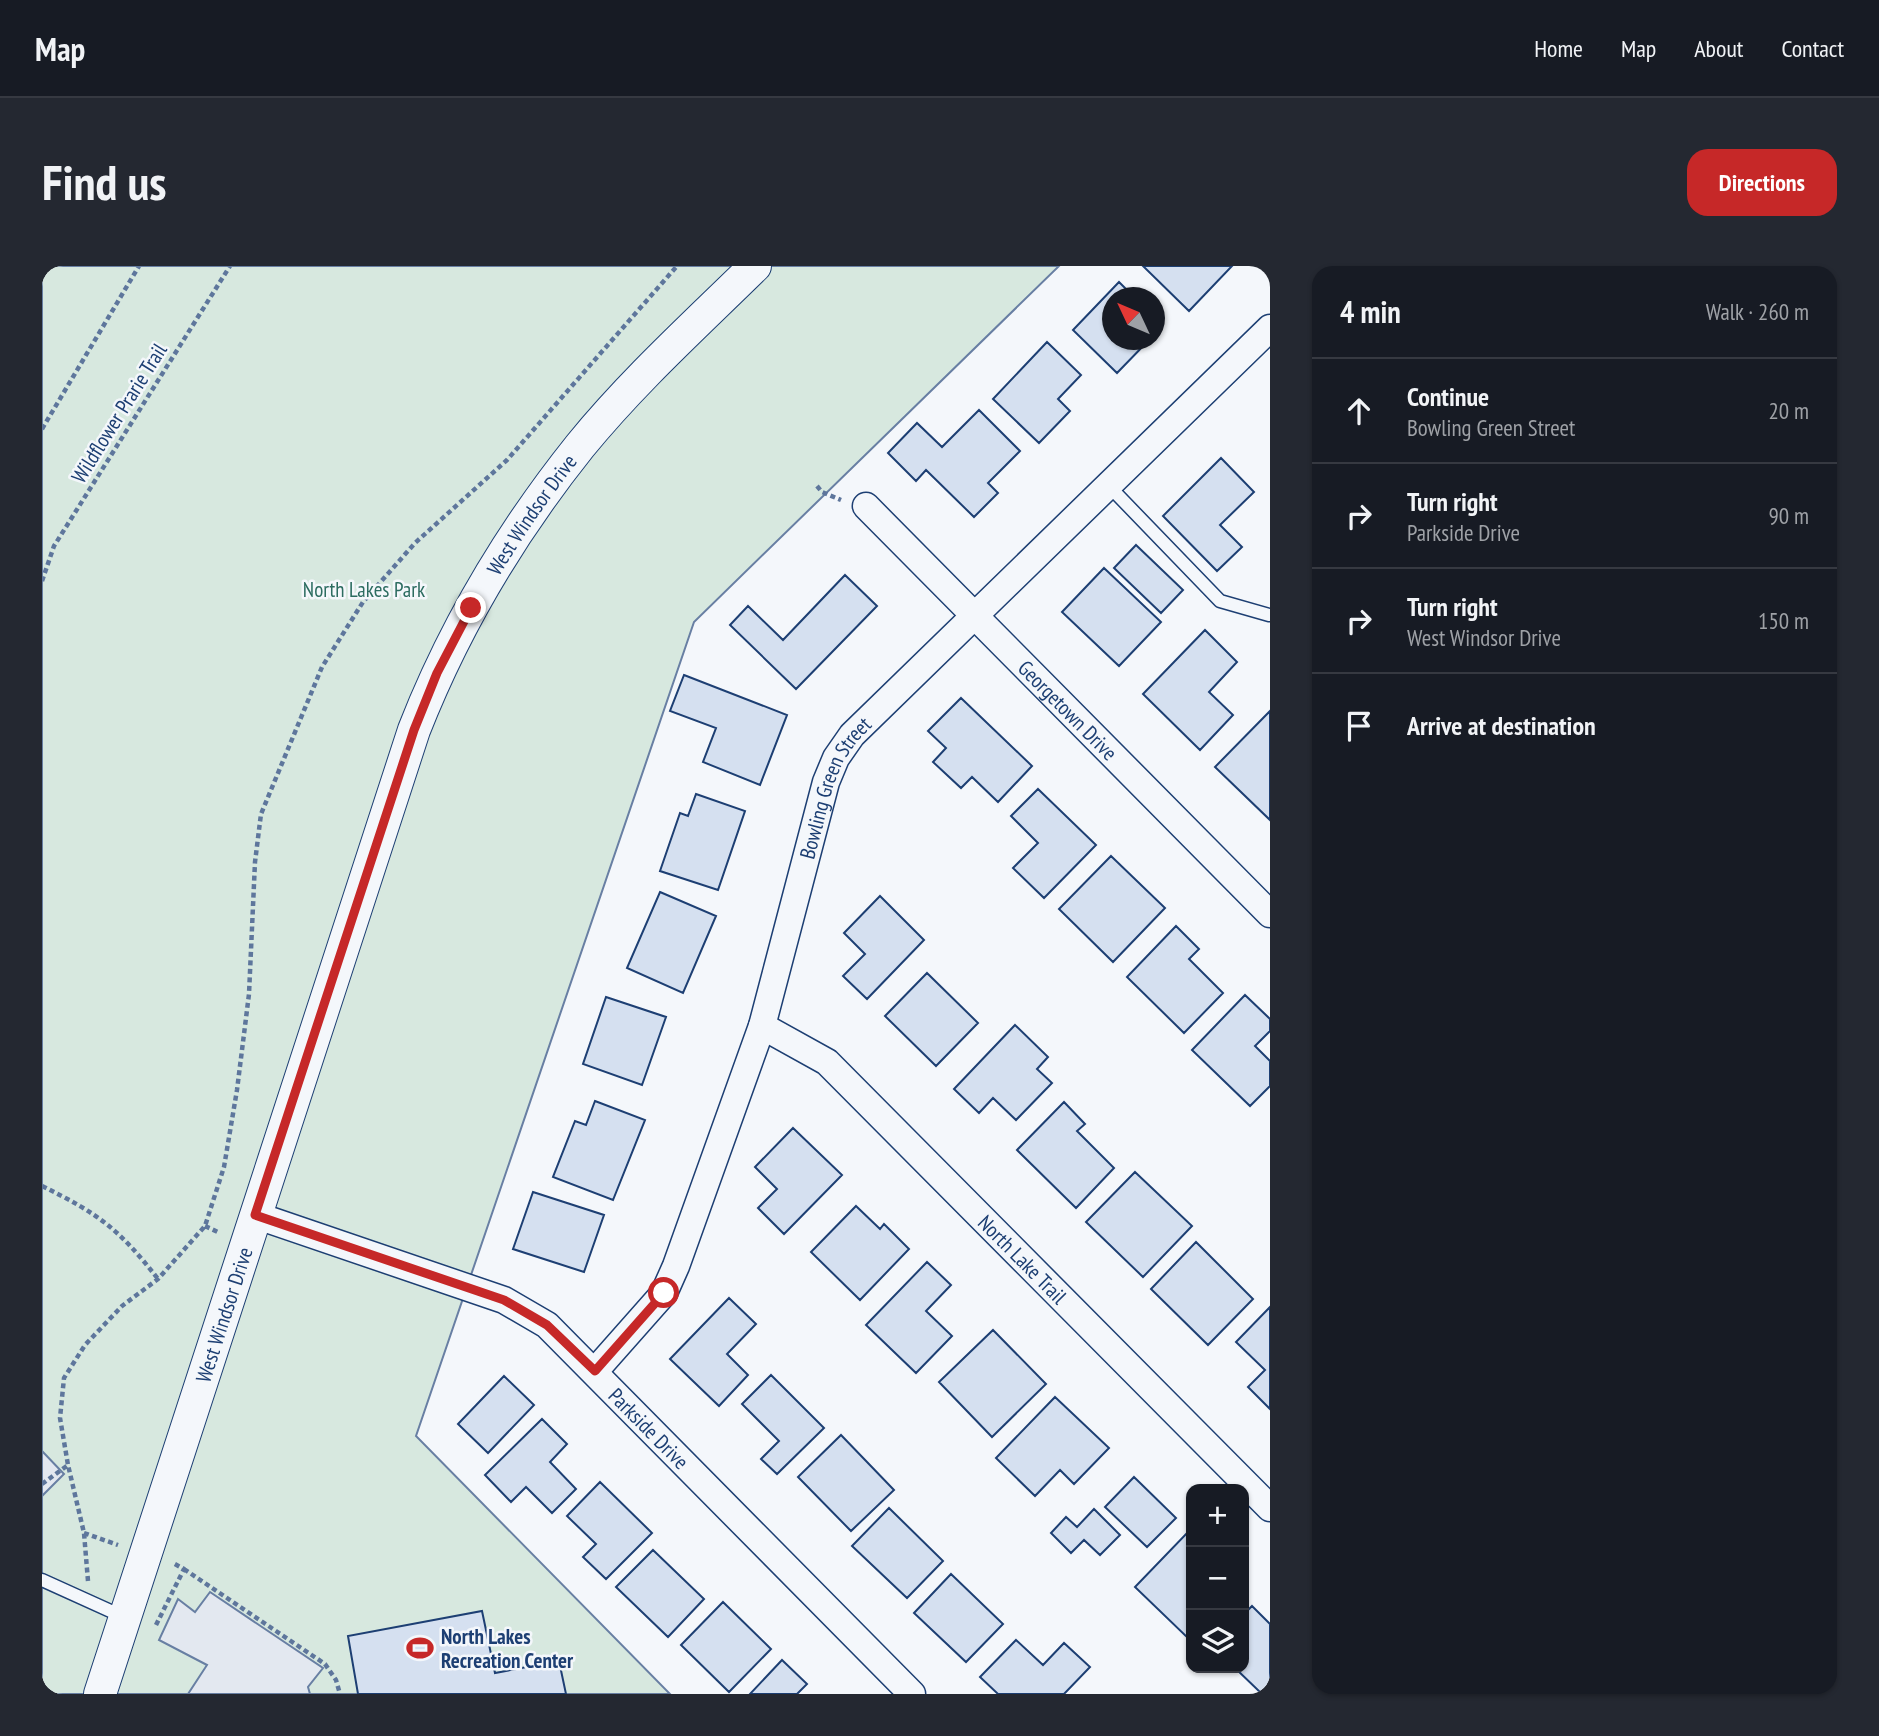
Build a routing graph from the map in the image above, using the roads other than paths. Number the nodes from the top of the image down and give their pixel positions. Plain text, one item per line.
1 (755, 266) edge
2 (1270, 328) edge
3 (1108, 485) junction
4 (866, 506) dead end
5 (973, 615) junction
6 (1270, 616) edge
7 (1270, 914) edge
8 (762, 1026) junction
9 (255, 1215) junction
10 (595, 1371) junction
11 (1270, 1508) edge
12 (42, 1580) edge
13 (126, 1618) junction
14 (100, 1694) edge
15 (912, 1694) edge

1 - 9 street, West Windsor Drive
2 - 3 street, Bowling Green Street
3 - 5 street, Bowling Green Street
3 - 6 lane
4 - 5 street, Georgetown Drive
5 - 7 street, Georgetown Drive
5 - 8 street, Bowling Green Street
8 - 10 street, Bowling Green Street
8 - 11 street, North Lake Trail
9 - 10 street, Parkside Drive
9 - 13 street, West Windsor Drive
10 - 15 street, Parkside Drive
12 - 13 lane
13 - 14 street, West Windsor Drive

